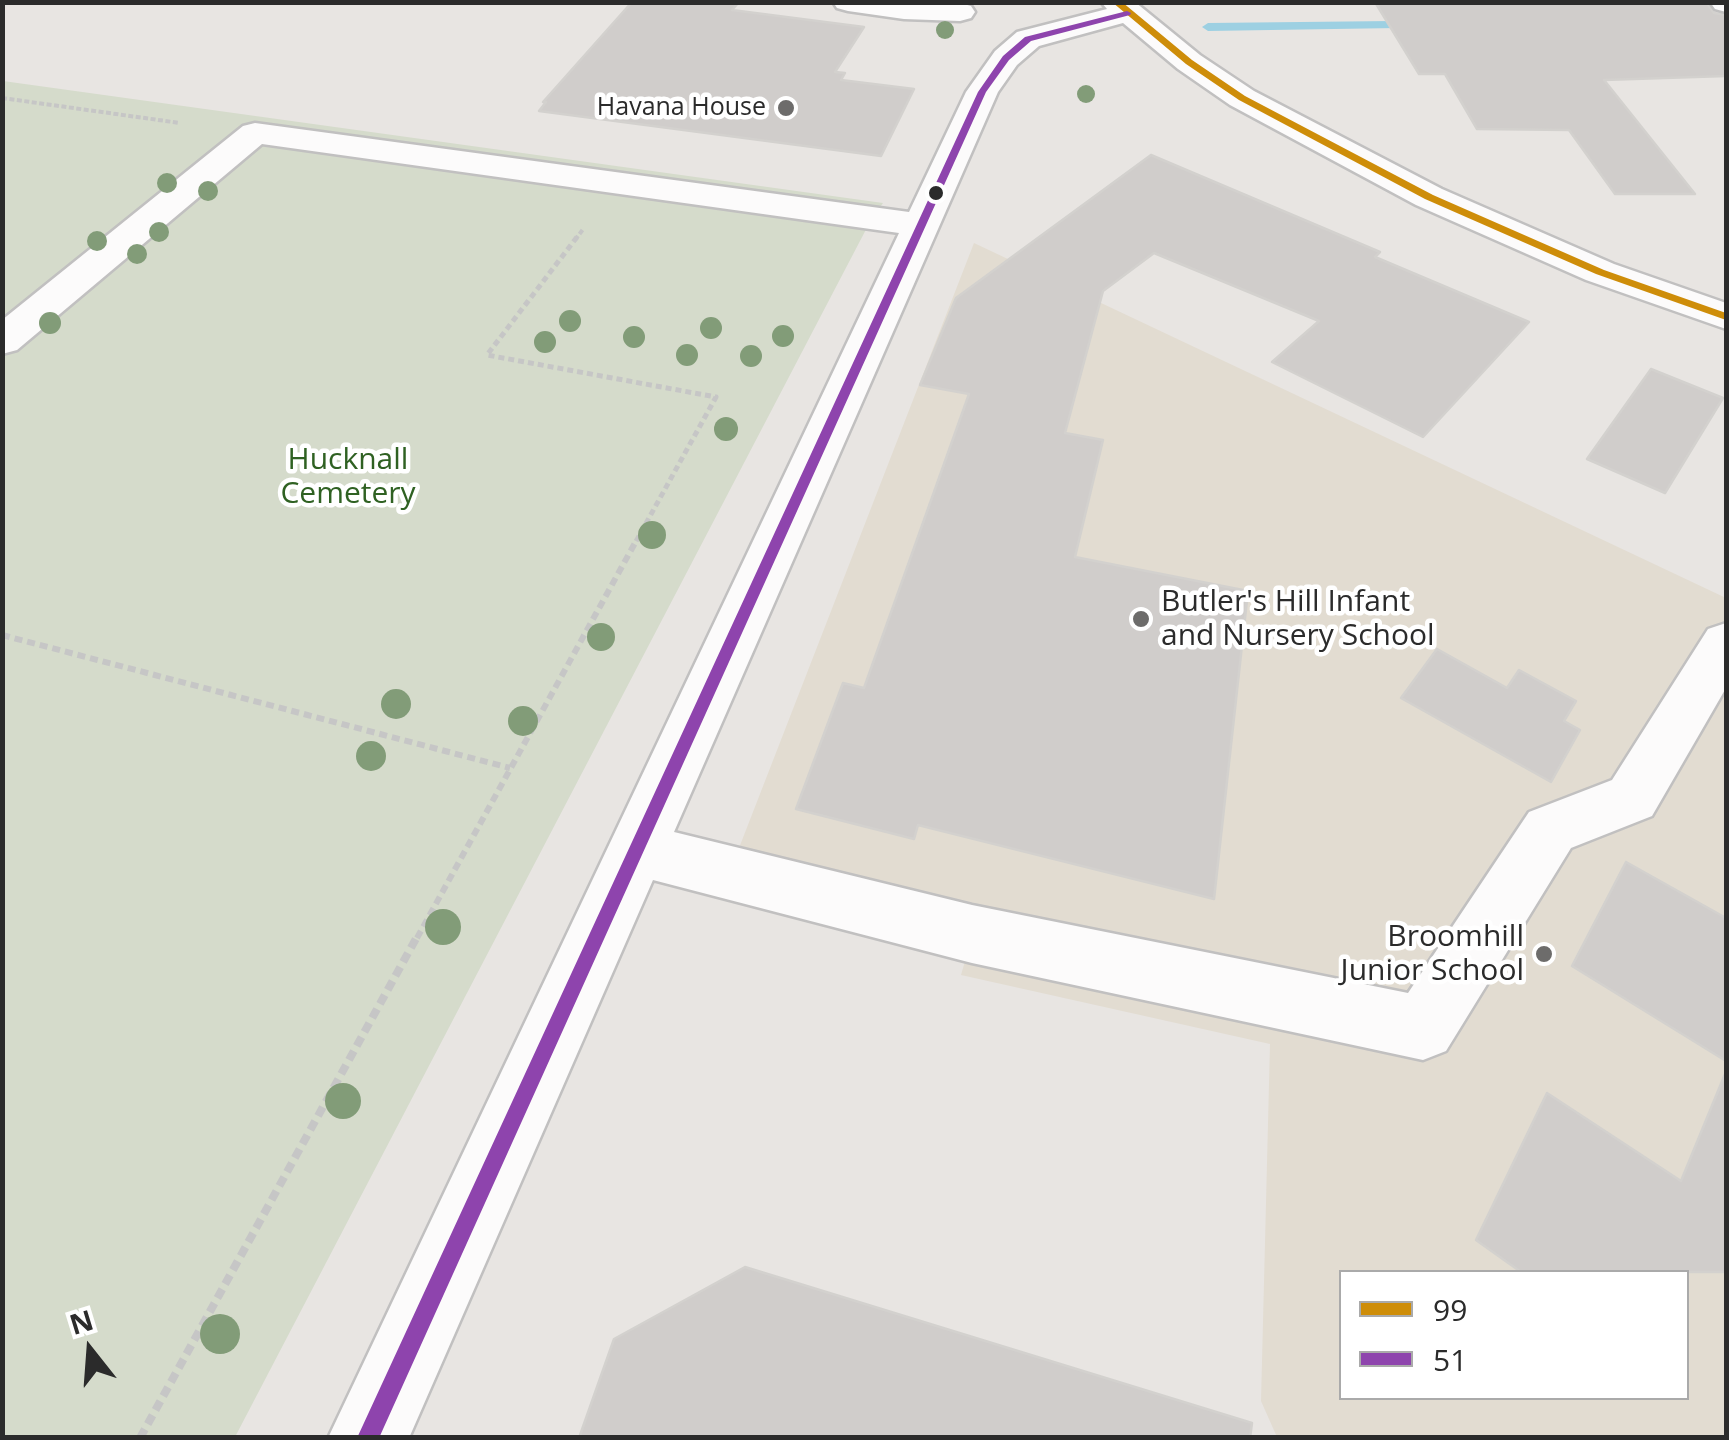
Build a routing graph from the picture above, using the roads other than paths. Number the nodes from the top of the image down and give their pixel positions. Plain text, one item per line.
1 (848, 2) edge
2 (1122, 8) edge
3 (984, 20) edge
4 (923, 225) junction
5 (1726, 317) edge
6 (2, 341) edge
7 (1726, 643) edge
8 (1710, 705) edge
9 (638, 849) junction
10 (368, 1438) edge

1 - 3 street
2 - 3 street
2 - 5 street
3 - 4 street
4 - 6 street
4 - 9 street
7 - 8 street
8 - 9 street
9 - 10 street

